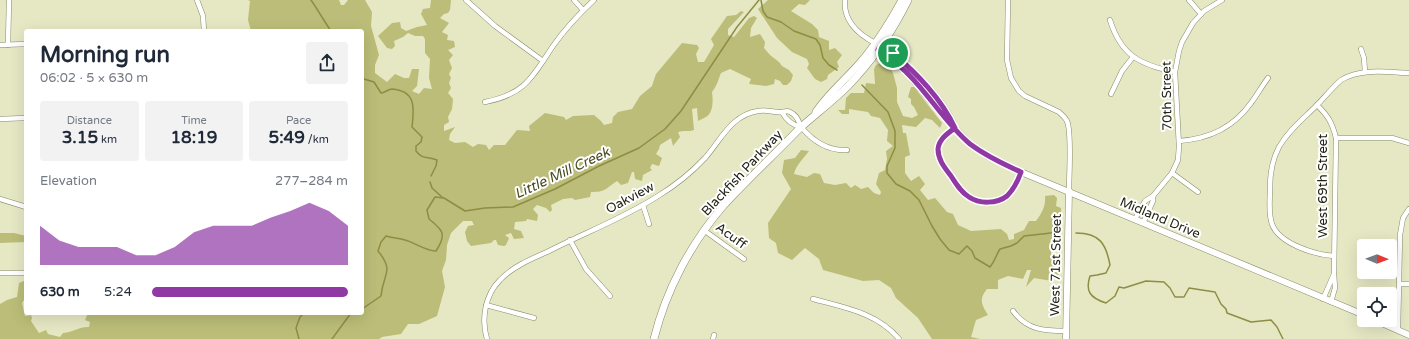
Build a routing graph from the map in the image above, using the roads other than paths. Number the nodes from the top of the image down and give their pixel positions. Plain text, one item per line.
1 (9, 0) edge
2 (197, 0) edge
3 (466, 0) edge
4 (574, 0) edge
5 (594, 0) edge
6 (845, 0) edge
7 (902, 0) edge
8 (908, 0) edge
9 (1008, 0) edge
10 (1189, 0) edge
11 (1222, 0) edge
12 (583, 10) junction
13 (1201, 14) junction
14 (1110, 20) dead end
15 (204, 29) edge
16 (24, 44) edge
17 (0, 45) edge
18 (8, 45) junction
19 (878, 46) junction
20 (1361, 49) dead end
21 (1133, 57) junction
22 (543, 61) junction
23 (1175, 72) junction
24 (1365, 72) junction
25 (1409, 73) edge
26 (1268, 78) dead end
27 (1111, 94) dead end
28 (485, 102) dead end
29 (1317, 105) junction
30 (782, 112) junction
31 (24, 118) edge
32 (0, 119) edge
33 (801, 127) junction
34 (955, 128) junction
35 (1336, 138) junction
36 (1179, 141) junction
37 (1409, 143) edge
38 (847, 150) dead end
39 (1021, 172) junction
40 (1172, 173) junction
41 (1069, 191) junction
42 (1198, 192) dead end
43 (1153, 196) junction
44 (0, 199) edge
45 (643, 205) junction
46 (24, 206) edge
47 (1409, 208) edge
48 (1135, 220) junction
49 (1143, 223) junction
50 (649, 224) dead end
51 (705, 231) junction
52 (570, 240) junction
53 (1334, 256) junction
54 (744, 259) dead end
55 (0, 273) edge
56 (24, 273) edge
57 (1334, 274) junction
58 (1399, 284) junction
59 (1409, 284) edge
60 (610, 296) dead end
61 (813, 299) dead end
62 (1323, 299) junction
63 (1331, 302) junction
64 (486, 305) junction
65 (1013, 311) dead end
66 (1357, 312) edge
67 (534, 318) dead end
68 (1391, 327) edge
69 (1398, 330) junction
70 (1066, 331) junction
71 (1409, 335) edge
72 (487, 339) edge
73 (654, 339) edge
74 (899, 339) edge
75 (1066, 339) edge

1 - 18 street
2 - 15 street
3 - 22 street
4 - 12 street
5 - 12 street
6 - 19 street
7 - 19 main road, Blackfish Parkway
8 - 19 main road, Blackfish Parkway
9 - 41 street
10 - 13 street
11 - 13 street, 70th Street
12 - 22 street
13 - 23 street, 70th Street
14 - 21 street
16 - 18 street
17 - 18 street
19 - 33 main road, Blackfish Parkway
19 - 34 street, Midland Drive
20 - 24 street
21 - 23 street
21 - 27 street
22 - 28 street
23 - 36 street, 70th Street
24 - 25 street
24 - 29 street
26 - 36 street
29 - 35 street, West 69th Street
29 - 53 street
30 - 33 street, Oakview
30 - 33 street, Oakview
30 - 45 street, Oakview
31 - 32 street
33 - 38 street, Oakview
33 - 51 main road, Blackfish Parkway
34 - 39 street, Midland Drive
34 - 39 street
35 - 37 street
35 - 53 street, West 69th Street
36 - 40 street, 70th Street
39 - 41 street, Midland Drive
40 - 42 street
40 - 43 street, 70th Street
41 - 48 street, Midland Drive
41 - 70 street, West 71st Street
43 - 48 street, 70th Street
43 - 49 street, 70th Street
44 - 46 street
45 - 50 street
45 - 52 street, Oakview
47 - 58 street
48 - 49 street, Midland Drive
49 - 62 street, Midland Drive
51 - 54 street, Acuff
51 - 73 main road, Blackfish Parkway
52 - 60 street
52 - 64 street, Oakview
53 - 57 street, West 69th Street
55 - 56 street
57 - 62 street, West 69th Street
57 - 63 street, West 69th Street
58 - 59 street
58 - 69 street
61 - 74 street
62 - 63 street, Midland Drive
63 - 66 street, Midland Drive
64 - 67 street
64 - 72 street
65 - 70 street
68 - 69 street
69 - 71 street
70 - 75 street, West 71st Street

